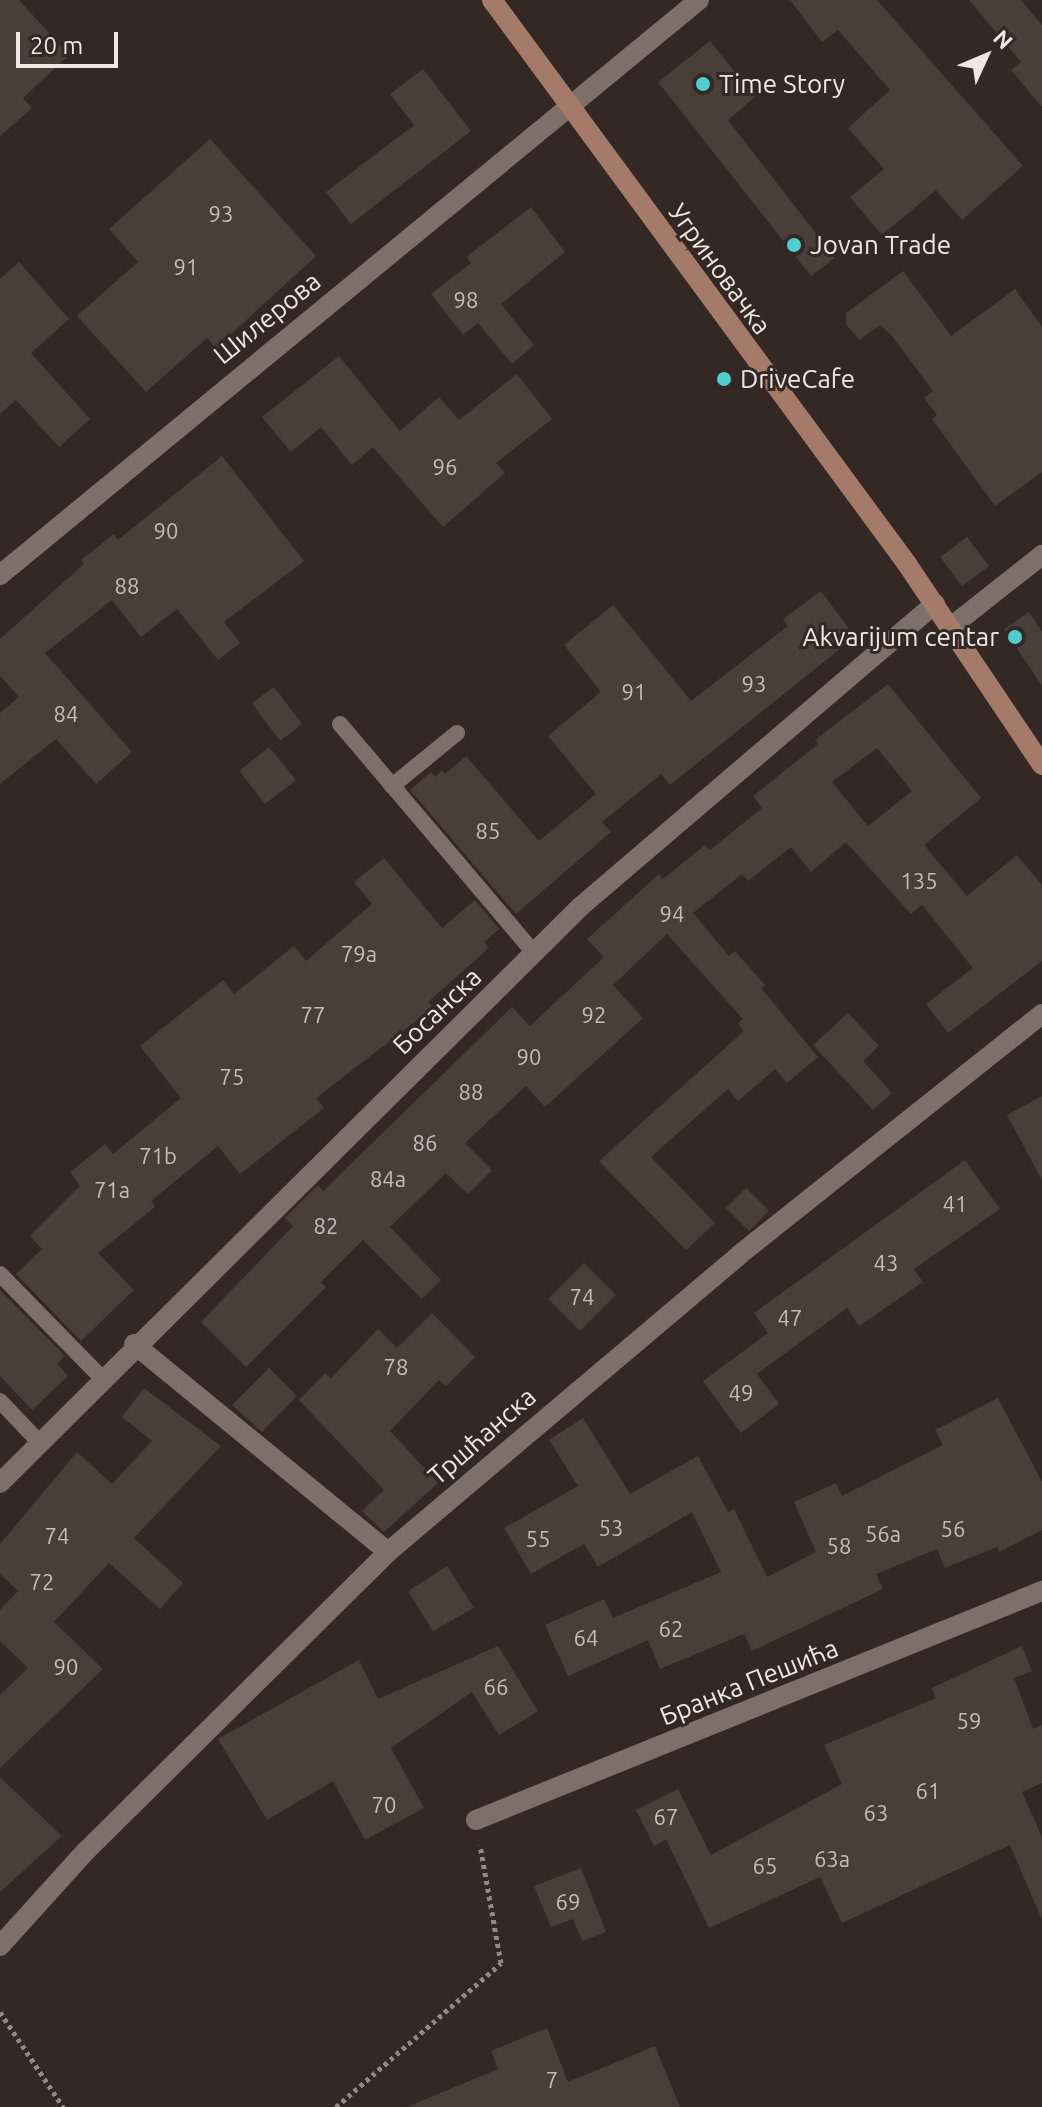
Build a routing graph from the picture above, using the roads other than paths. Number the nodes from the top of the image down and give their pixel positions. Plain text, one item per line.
1 (492, 0) edge
2 (699, 0) edge
3 (570, 105) junction
4 (1042, 555) edge
5 (0, 575) edge
6 (935, 604) junction
7 (952, 626) junction
8 (340, 724) dead end
9 (457, 733) dead end
10 (1042, 765) edge
11 (392, 786) junction
12 (534, 953) junction
13 (1042, 1014) edge
14 (0, 1274) edge
15 (134, 1344) junction
16 (102, 1378) junction
17 (0, 1401) edge
18 (40, 1443) junction
19 (0, 1483) edge
20 (388, 1552) junction
21 (1042, 1591) edge
22 (476, 1820) road end
23 (0, 1946) edge

1 - 3 main road, Угриновачка
2 - 3 street, Шилерова
3 - 5 street, Шилерова
3 - 6 main road, Угриновачка
4 - 7 street
6 - 7 main road, Угриновачка
6 - 12 street, Босанска
7 - 10 main road, Угриновачка
8 - 11 lane
9 - 11 lane
11 - 12 lane
12 - 15 street, Босанска
13 - 20 street, Тршћанска
14 - 16 lane
15 - 16 street, Босанска
15 - 20 street
16 - 18 street, Босанска
17 - 18 lane
18 - 19 street, Босанска
20 - 23 street, Тршћанска
21 - 22 street, Бранка Пешића

